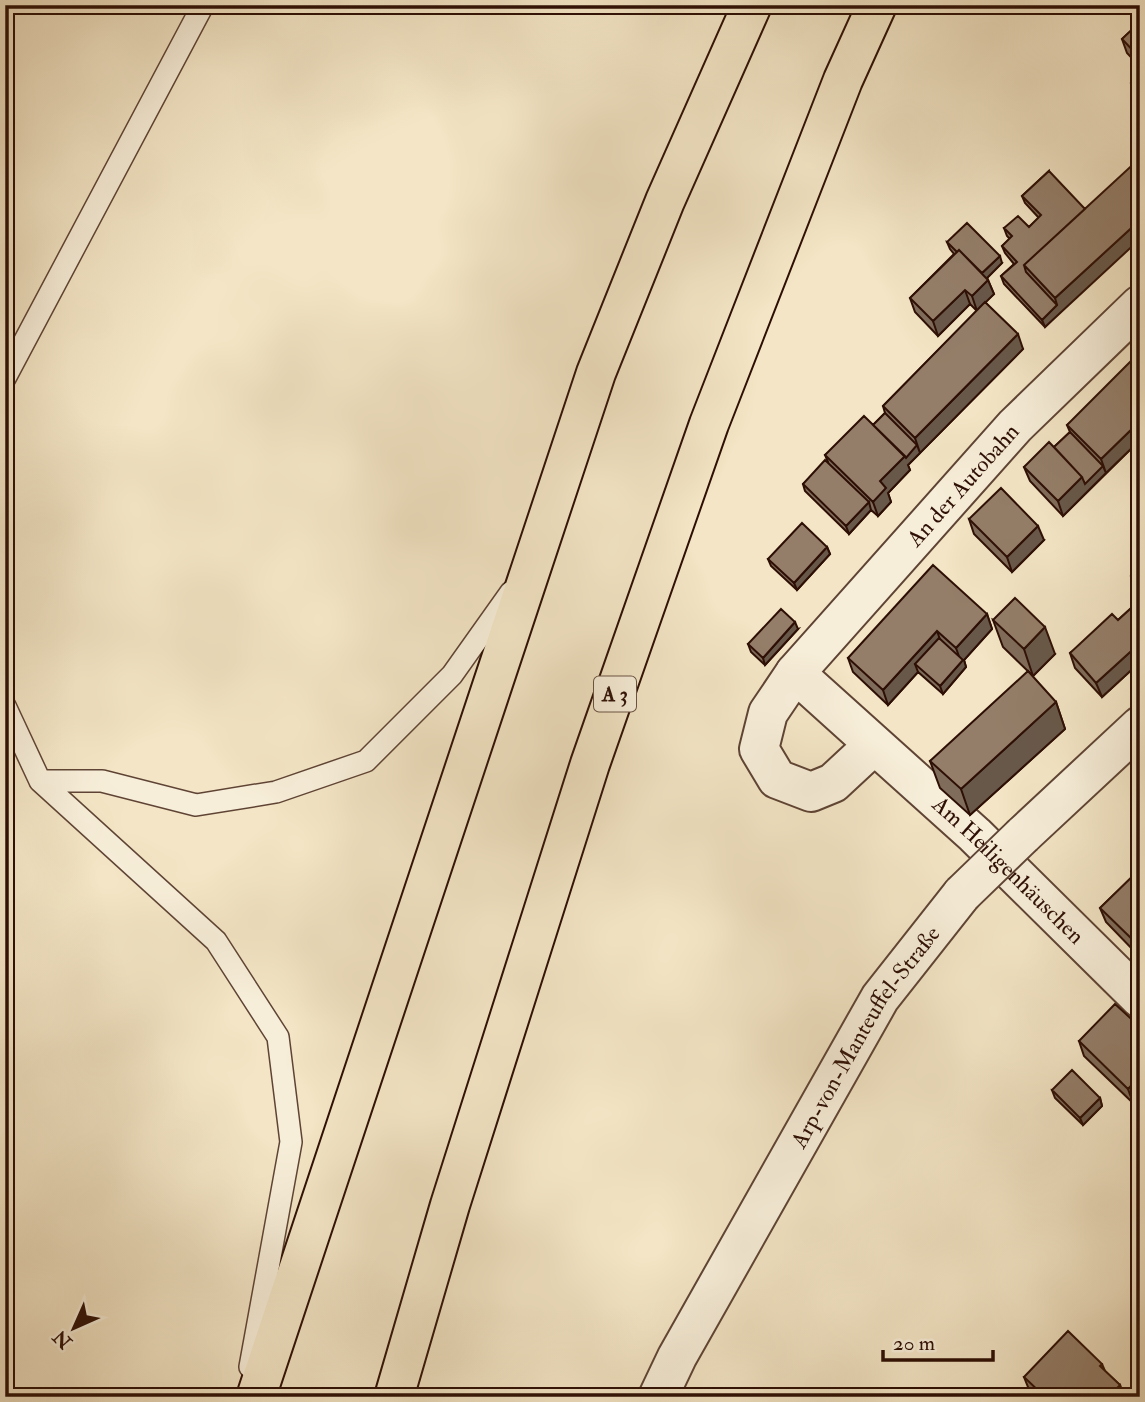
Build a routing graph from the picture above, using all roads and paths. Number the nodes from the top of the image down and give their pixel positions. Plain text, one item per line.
1 (203, 5) edge
2 (752, 5) edge
3 (877, 5) edge
4 (1140, 306) edge
5 (5, 378) edge
6 (533, 562) junction
7 (795, 673) junction
8 (5, 706) edge
9 (1140, 726) edge
10 (874, 745) junction
11 (40, 781) junction
12 (1140, 998) edge
13 (244, 1397) edge
14 (256, 1397) edge
15 (394, 1397) edge
16 (658, 1397) edge

1 - 5 lane
2 - 6 highway
3 - 15 highway, A 3
4 - 7 street, An der Autobahn
6 - 11 lane
6 - 14 highway
7 - 10 street, Am Heiligenhäuschen
7 - 10 street
8 - 11 lane
9 - 16 street, Arp-von-Manteuffel-Straße, bridge
10 - 12 street, Am Heiligenhäuschen
11 - 13 lane

